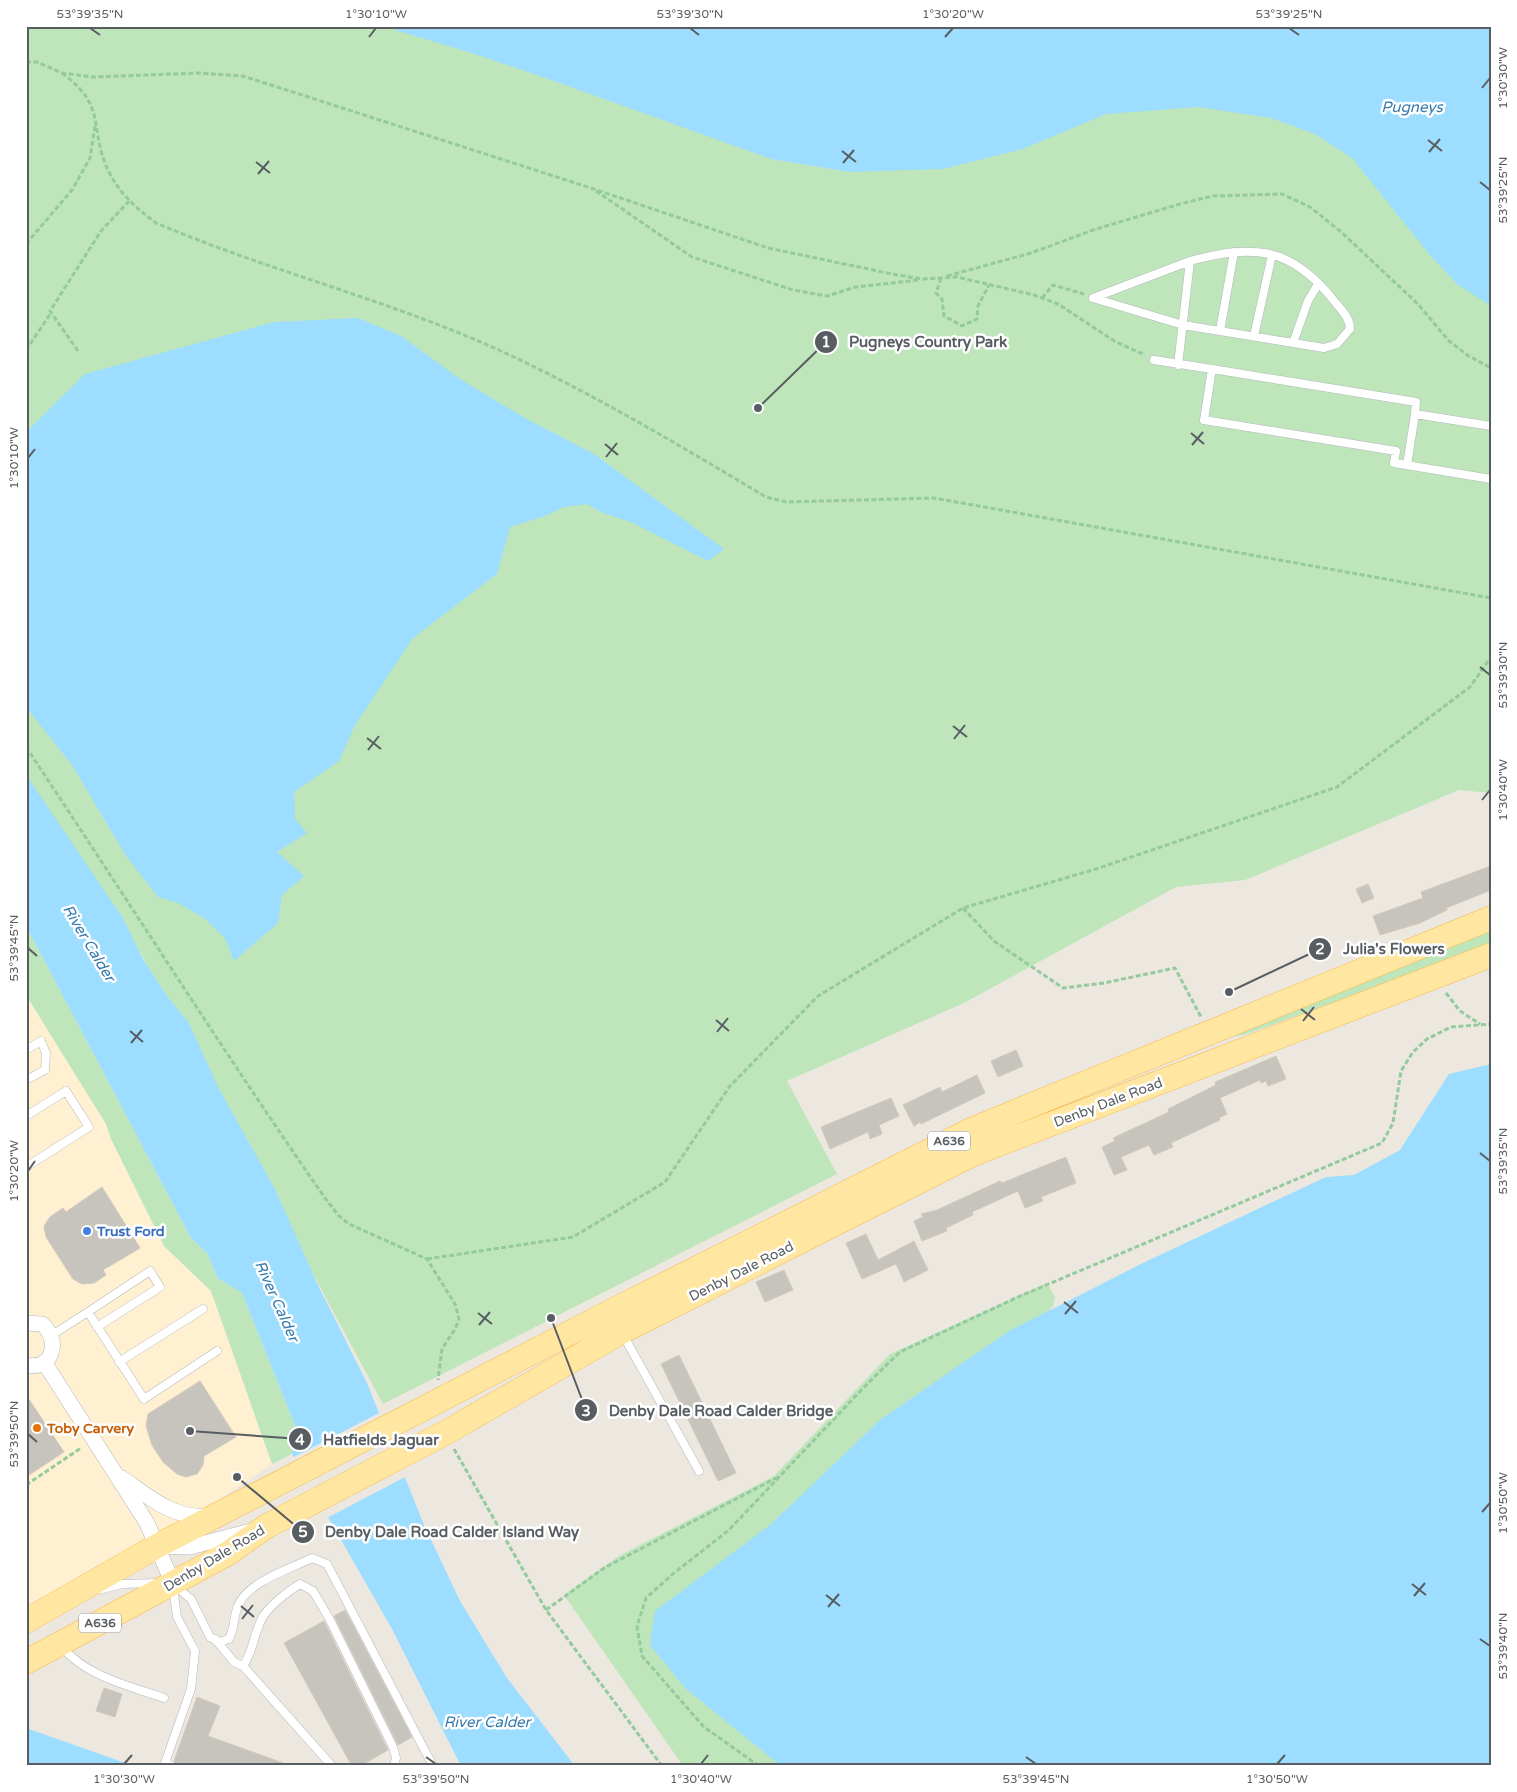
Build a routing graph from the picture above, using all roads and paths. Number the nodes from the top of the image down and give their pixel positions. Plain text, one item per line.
1 (26, 62) edge
2 (62, 73) junction
3 (96, 123) junction
4 (591, 188) junction
5 (129, 201) junction
6 (26, 244) edge
7 (1234, 252) junction
8 (1272, 255) junction
9 (1190, 261) junction
10 (940, 278) junction
11 (923, 279) junction
12 (989, 284) junction
13 (1318, 284) junction
14 (1042, 298) junction
15 (1093, 298) junction
16 (51, 313) junction
17 (1183, 325) junction
18 (1220, 331) junction
19 (1254, 336) junction
20 (1293, 343) junction
21 (26, 350) edge
22 (78, 350) dead end
23 (1154, 360) joint
24 (1178, 365) junction
25 (1212, 370) junction
26 (1414, 414) junction
27 (1491, 426) edge
28 (1407, 465) junction
29 (1491, 479) edge
30 (1491, 598) edge
31 (1491, 657) edge
32 (26, 747) edge
33 (963, 908) junction
34 (1491, 918) edge
35 (1491, 955) edge
36 (1437, 975) junction
37 (1491, 1024) edge
38 (1480, 1025) junction
39 (1206, 1034) junction
40 (26, 1050) edge
41 (26, 1080) edge
42 (26, 1116) edge
43 (26, 1167) edge
44 (427, 1259) junction
45 (202, 1309) dead end
46 (88, 1312) junction
47 (26, 1323) edge
48 (97, 1326) junction
49 (621, 1332) junction
50 (52, 1335) junction
51 (217, 1351) dead end
52 (44, 1362) junction
53 (119, 1362) junction
54 (26, 1365) edge
55 (442, 1399) junction
56 (445, 1433) junction
57 (94, 1439) junction
58 (699, 1471) dead end
59 (115, 1472) junction
60 (783, 1474) junction
61 (26, 1485) edge
62 (219, 1514) junction
63 (267, 1526) junction
64 (158, 1546) junction
65 (173, 1584) junction
66 (57, 1603) junction
67 (546, 1610) junction
68 (26, 1621) edge
69 (215, 1639) junction
70 (60, 1644) junction
71 (26, 1662) edge
72 (243, 1666) junction
73 (164, 1698) dead end
74 (172, 1766) edge
75 (332, 1766) edge
76 (394, 1766) edge
77 (433, 1766) edge
78 (662, 1766) edge
79 (759, 1766) edge

1 - 2 path
2 - 3 path
2 - 4 path
3 - 5 path
3 - 6 path
4 - 11 path
4 - 11 path
5 - 16 path
5 - 30 path
7 - 8 lane
7 - 9 lane
7 - 18 lane
8 - 13 lane
8 - 19 lane
9 - 15 lane
9 - 17 lane
10 - 11 path
10 - 12 path
10 - 12 path
12 - 14 path
13 - 20 lane
13 - 20 lane
14 - 15 path
14 - 23 path
15 - 17 lane
16 - 21 path
16 - 22 path
17 - 18 lane
17 - 24 lane
18 - 19 lane
19 - 20 lane
23 - 24 lane
24 - 25 lane
25 - 26 lane
25 - 28 lane
26 - 27 lane
26 - 28 lane
28 - 29 lane
31 - 33 path
32 - 44 path
33 - 39 path
33 - 44 path
34 - 39 main road, Denby Dale Road / A636
35 - 36 main road, Denby Dale Road / A636
36 - 38 path
36 - 49 main road, Denby Dale Road / A636
37 - 38 path
38 - 60 path
39 - 55 main road, Denby Dale Road / A636
40 - 41 lane
42 - 43 lane
44 - 55 path
45 - 53 lane
46 - 48 lane
46 - 48 lane
46 - 50 lane
47 - 50 street
48 - 53 lane
49 - 56 main road, Denby Dale Road / A636
49 - 58 lane
50 - 52 street
51 - 53 lane
52 - 54 street
52 - 57 street
55 - 62 main road, Denby Dale Road / A636
56 - 63 main road, Denby Dale Road / A636
56 - 67 path
57 - 59 street
57 - 61 path
59 - 62 street
59 - 64 street
60 - 67 path
60 - 79 path
62 - 64 main road, Denby Dale Road / A636
63 - 64 street
63 - 65 main road, Denby Dale Road / A636
64 - 65 street
64 - 66 main road, Denby Dale Road / A636
65 - 66 lane
65 - 69 lane
65 - 70 main road, Denby Dale Road / A636
65 - 74 lane
66 - 68 main road, Denby Dale Road / A636
67 - 78 path
69 - 72 lane
69 - 77 lane
70 - 71 main road, Denby Dale Road / A636
70 - 73 lane
72 - 75 lane
72 - 76 lane

